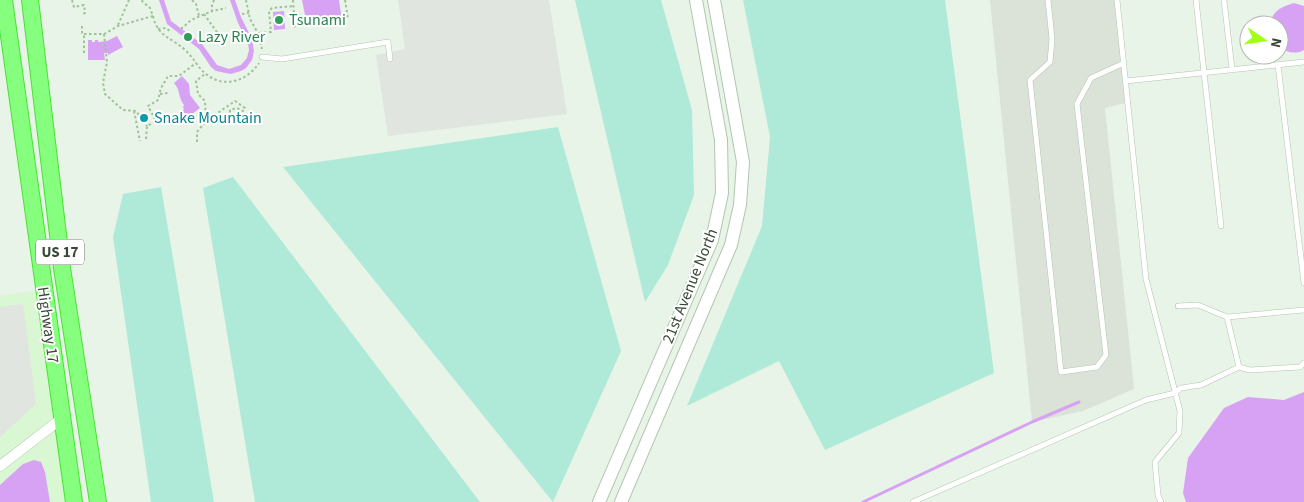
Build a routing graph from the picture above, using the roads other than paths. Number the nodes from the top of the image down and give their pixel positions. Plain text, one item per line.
1 (4, 0) edge
2 (30, 0) edge
3 (696, 0) edge
4 (714, 0) edge
5 (1048, 0) edge
6 (1116, 0) edge
7 (1196, 0) edge
8 (1224, 0) edge
9 (262, 57) road end
10 (390, 59) dead end
11 (1304, 62) edge
12 (1124, 64) junction
13 (1289, 64) edge
14 (1278, 65) joint
15 (1232, 69) junction
16 (1205, 72) junction
17 (1126, 81) junction
18 (1221, 226) dead end
19 (1304, 280) edge
20 (1178, 306) dead end
21 (1304, 310) edge
22 (1227, 317) junction
23 (1304, 364) edge
24 (1239, 367) junction
25 (1175, 393) junction
26 (61, 419) junction
27 (0, 466) edge
28 (74, 502) edge
29 (98, 502) edge
30 (599, 502) edge
31 (621, 502) edge
32 (913, 502) edge
33 (1160, 502) edge

1 - 26 highway, Highway 17 / US 17
2 - 29 highway, Highway 17 / US 17
3 - 30 street, 21st Avenue North
4 - 31 street, 21st Avenue North
5 - 12 lane
6 - 12 lane
7 - 16 lane
8 - 15 lane
9 - 10 lane
11 - 13 lane
12 - 17 lane
14 - 15 lane
14 - 19 lane
15 - 16 lane
16 - 17 lane
16 - 18 lane
17 - 25 lane
20 - 22 lane
21 - 22 lane
22 - 24 lane
23 - 24 lane
24 - 25 lane
25 - 32 lane
25 - 33 lane
26 - 27 street
26 - 28 highway, Highway 17 / US 17

